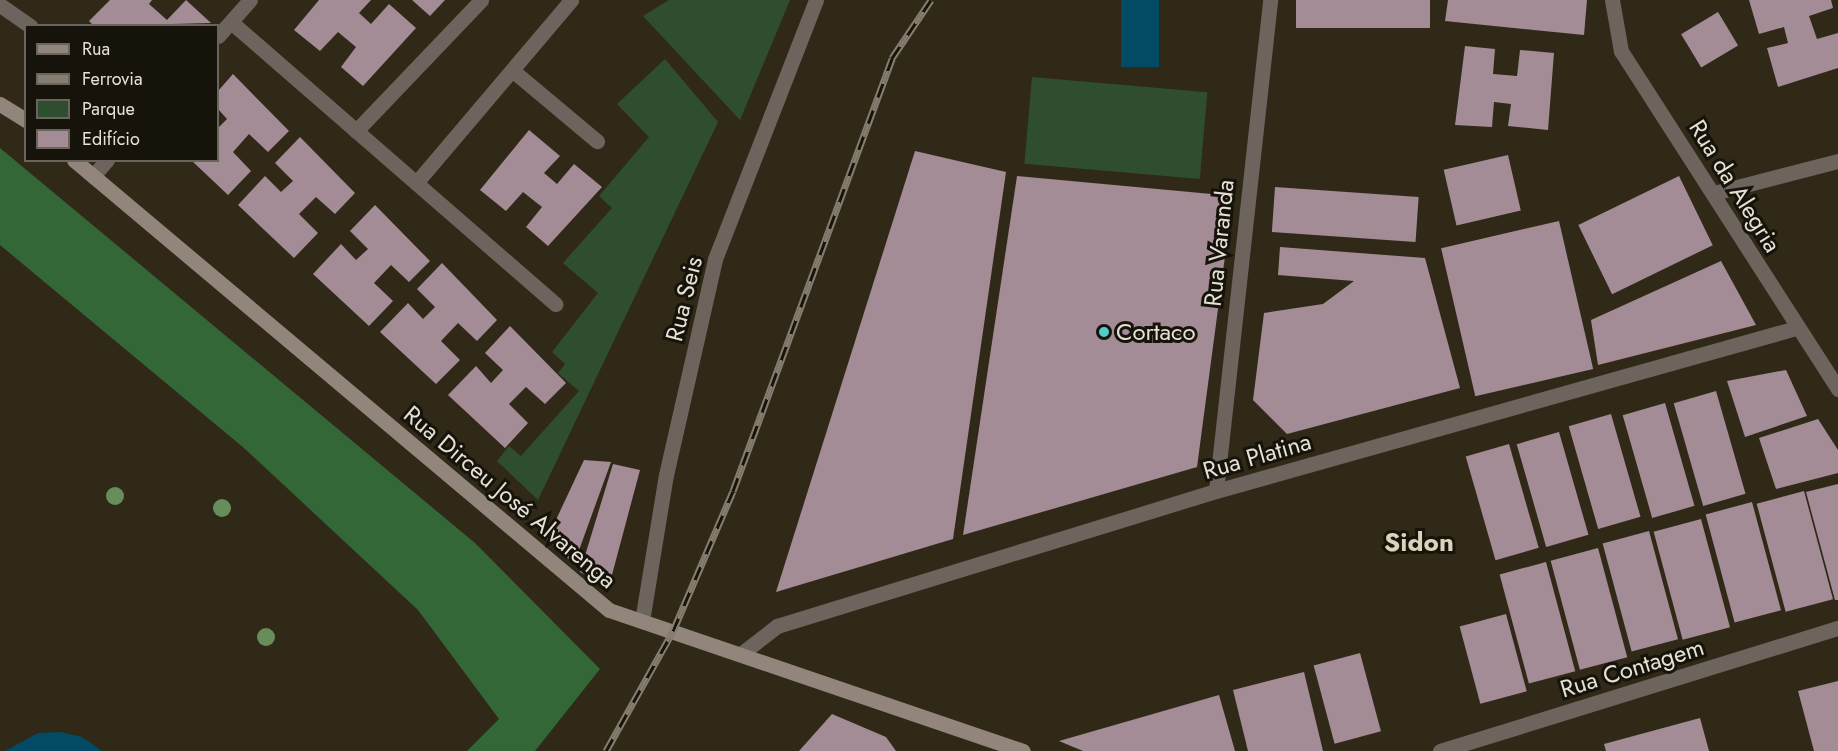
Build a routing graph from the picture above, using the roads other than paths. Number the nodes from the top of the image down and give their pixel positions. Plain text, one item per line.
1 (250, 0) edge
2 (482, 0) edge
3 (571, 0) edge
4 (816, 0) edge
5 (1270, 0) edge
6 (1612, 0) edge
7 (0, 5) edge
8 (231, 22) junction
9 (27, 24) edge
10 (219, 35) edge
11 (512, 70) junction
12 (0, 104) edge
13 (24, 119) edge
14 (356, 131) junction
15 (597, 141) dead end
16 (1838, 161) edge
17 (76, 162) edge
18 (105, 162) edge
19 (93, 176) junction
20 (416, 183) junction
21 (1714, 193) junction
22 (555, 304) dead end
23 (1796, 328) junction
24 (1838, 389) edge
25 (1216, 491) junction
26 (642, 621) junction
27 (1838, 628) edge
28 (741, 654) junction
29 (1023, 751) edge
30 (1440, 751) edge

1 - 8 street
2 - 14 street
3 - 11 street
4 - 26 street, Rua Seis
5 - 25 street, Rua Varanda
6 - 21 street, Rua da Alegria
7 - 9 street
8 - 10 street
8 - 14 street
11 - 15 street
11 - 20 street
12 - 13 main road
14 - 20 street
16 - 21 street
17 - 19 main road, Rua Dirceu José Alvarenga
18 - 19 street
19 - 26 main road, Rua Dirceu José Alvarenga
20 - 22 street
21 - 23 street, Rua da Alegria
23 - 24 street, Rua da Alegria
23 - 25 street, Rua Platina
25 - 28 street, Rua Platina
26 - 28 main road, Rua Dirceu José Alvarenga
27 - 30 street, Rua Contagem
28 - 29 main road, Rua Dirceu José Alvarenga

